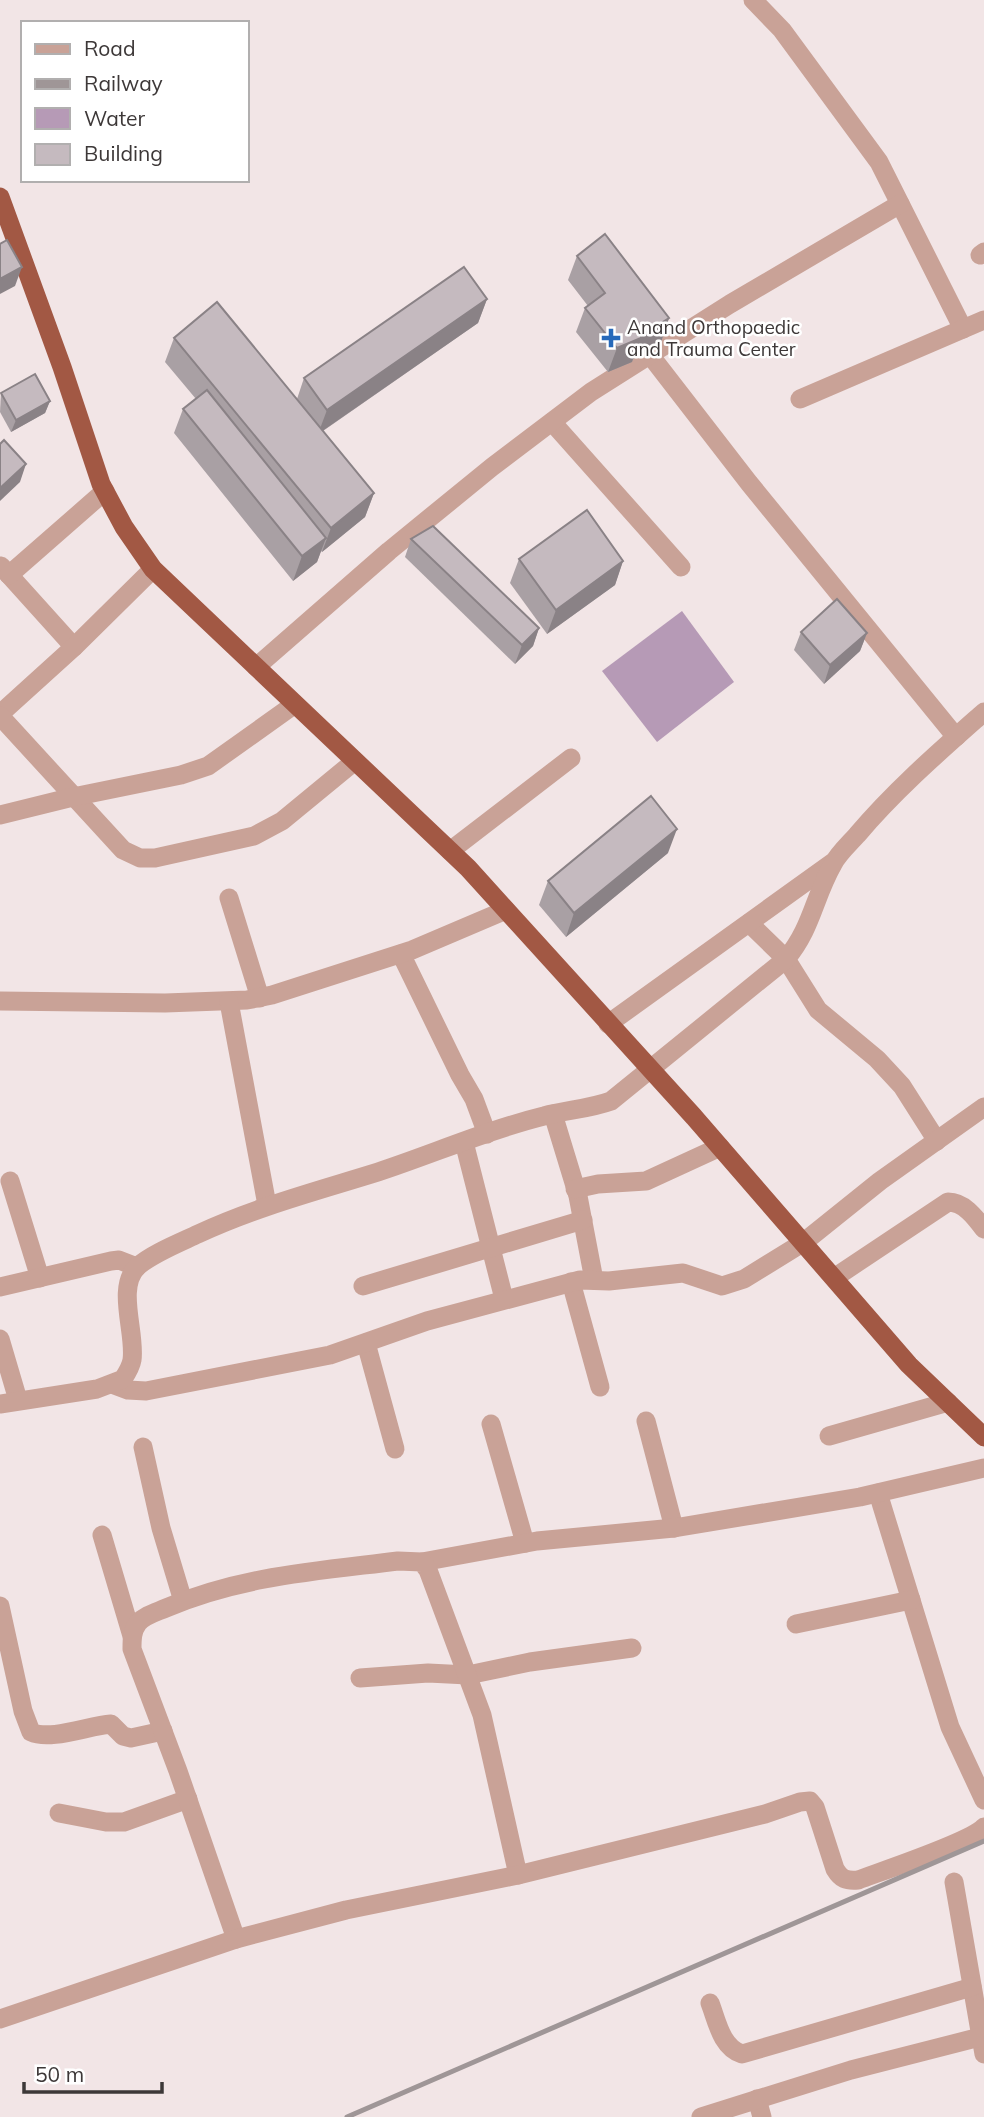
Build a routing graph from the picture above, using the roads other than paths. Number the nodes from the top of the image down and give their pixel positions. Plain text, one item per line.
1 (752, 0) edge
2 (0, 197) edge
3 (900, 204) junction
4 (984, 320) edge
5 (963, 329) junction
6 (650, 355) junction
7 (800, 399) dead end
8 (552, 422) junction
9 (105, 491) junction
10 (681, 568) dead end
11 (153, 569) junction
12 (4, 570) edge
13 (74, 647) junction
14 (256, 667) junction
15 (295, 704) junction
16 (984, 712) edge
17 (0, 715) edge
18 (956, 737) junction
19 (571, 758) dead end
20 (355, 761) junction
21 (73, 797) junction
22 (0, 815) edge
23 (450, 851) junction
24 (833, 863) junction
25 (229, 898) dead end
26 (506, 910) junction
27 (750, 923) junction
28 (401, 954) junction
29 (786, 959) junction
30 (260, 998) junction
31 (0, 1001) edge
32 (229, 1002) junction
33 (608, 1024) junction
34 (650, 1069) junction
35 (984, 1107) edge
36 (553, 1114) junction
37 (486, 1134) junction
38 (937, 1141) junction
39 (464, 1142) junction
40 (720, 1147) junction
41 (10, 1181) dead end
42 (575, 1189) junction
43 (267, 1205) junction
44 (583, 1220) junction
45 (984, 1229) edge
46 (804, 1242) junction
47 (491, 1246) junction
48 (137, 1267) junction
49 (40, 1278) junction
50 (834, 1278) junction
51 (594, 1280) junction
52 (571, 1282) junction
53 (363, 1286) dead end
54 (0, 1287) edge
55 (504, 1299) junction
56 (0, 1339) edge
57 (366, 1343) junction
58 (112, 1384) junction
59 (600, 1387) dead end
60 (9, 1402) edge
61 (947, 1402) junction
62 (646, 1421) dead end
63 (491, 1424) dead end
64 (829, 1436) dead end
65 (984, 1437) edge
66 (143, 1447) dead end
67 (395, 1449) dead end
68 (984, 1468) edge
69 (878, 1493) junction
70 (674, 1528) junction
71 (102, 1535) dead end
72 (525, 1543) junction
73 (422, 1562) junction
74 (911, 1600) junction
75 (183, 1601) junction
76 (0, 1606) edge
77 (796, 1624) dead end
78 (132, 1636) junction
79 (632, 1648) dead end
80 (468, 1675) junction
81 (360, 1678) dead end
82 (163, 1731) junction
83 (188, 1799) junction
84 (984, 1800) edge
85 (59, 1813) dead end
86 (984, 1826) edge
87 (518, 1875) junction
88 (954, 1882) dead end
89 (236, 1939) junction
90 (972, 1987) junction
91 (710, 2003) dead end
92 (0, 2019) edge
93 (983, 2042) edge
94 (760, 2108) edge
95 (701, 2117) edge

1 - 3 street
2 - 9 highway
3 - 5 street
3 - 6 street
4 - 5 street
5 - 7 street
6 - 8 street
6 - 18 street
8 - 10 street
8 - 14 street
9 - 11 highway
9 - 12 street
11 - 13 street
11 - 14 highway
12 - 13 street
13 - 17 street
14 - 15 highway
15 - 20 highway
15 - 21 street
16 - 18 street
17 - 21 street
18 - 24 street
19 - 23 street
20 - 21 street
20 - 23 highway
21 - 22 street
23 - 26 highway
24 - 27 street
24 - 29 street
25 - 30 street
26 - 28 street
26 - 33 highway
27 - 29 street
27 - 33 street
28 - 30 street
28 - 37 street
29 - 34 street
29 - 38 street
30 - 32 street
31 - 32 street
32 - 43 street
33 - 34 highway
34 - 36 street
34 - 40 highway
35 - 38 street
36 - 37 street
36 - 42 street
37 - 39 street
38 - 46 street
39 - 43 street
39 - 47 street
40 - 42 street
40 - 46 highway
41 - 49 street
42 - 44 street
43 - 48 street
44 - 47 street
44 - 51 street
45 - 50 street
46 - 50 highway
46 - 51 street
47 - 53 street
47 - 55 street
48 - 49 street
48 - 58 street
49 - 54 street
50 - 61 highway
51 - 52 street
52 - 55 street
52 - 59 street
55 - 57 street
56 - 60 street
57 - 58 street
57 - 67 street
58 - 60 street
61 - 64 street
61 - 65 highway
62 - 70 street
63 - 72 street
66 - 75 street
68 - 69 street
69 - 70 street
69 - 74 street
70 - 72 street
71 - 78 street
72 - 73 street
73 - 75 street
73 - 80 street
74 - 77 street
74 - 84 street
75 - 78 street
76 - 82 street
78 - 82 street
79 - 80 street
80 - 81 street
80 - 87 street
82 - 83 street
83 - 85 street
83 - 89 street
86 - 87 street
87 - 89 street
88 - 90 street
89 - 92 street
90 - 91 street
90 - 93 street
93 - 94 street
94 - 95 street

